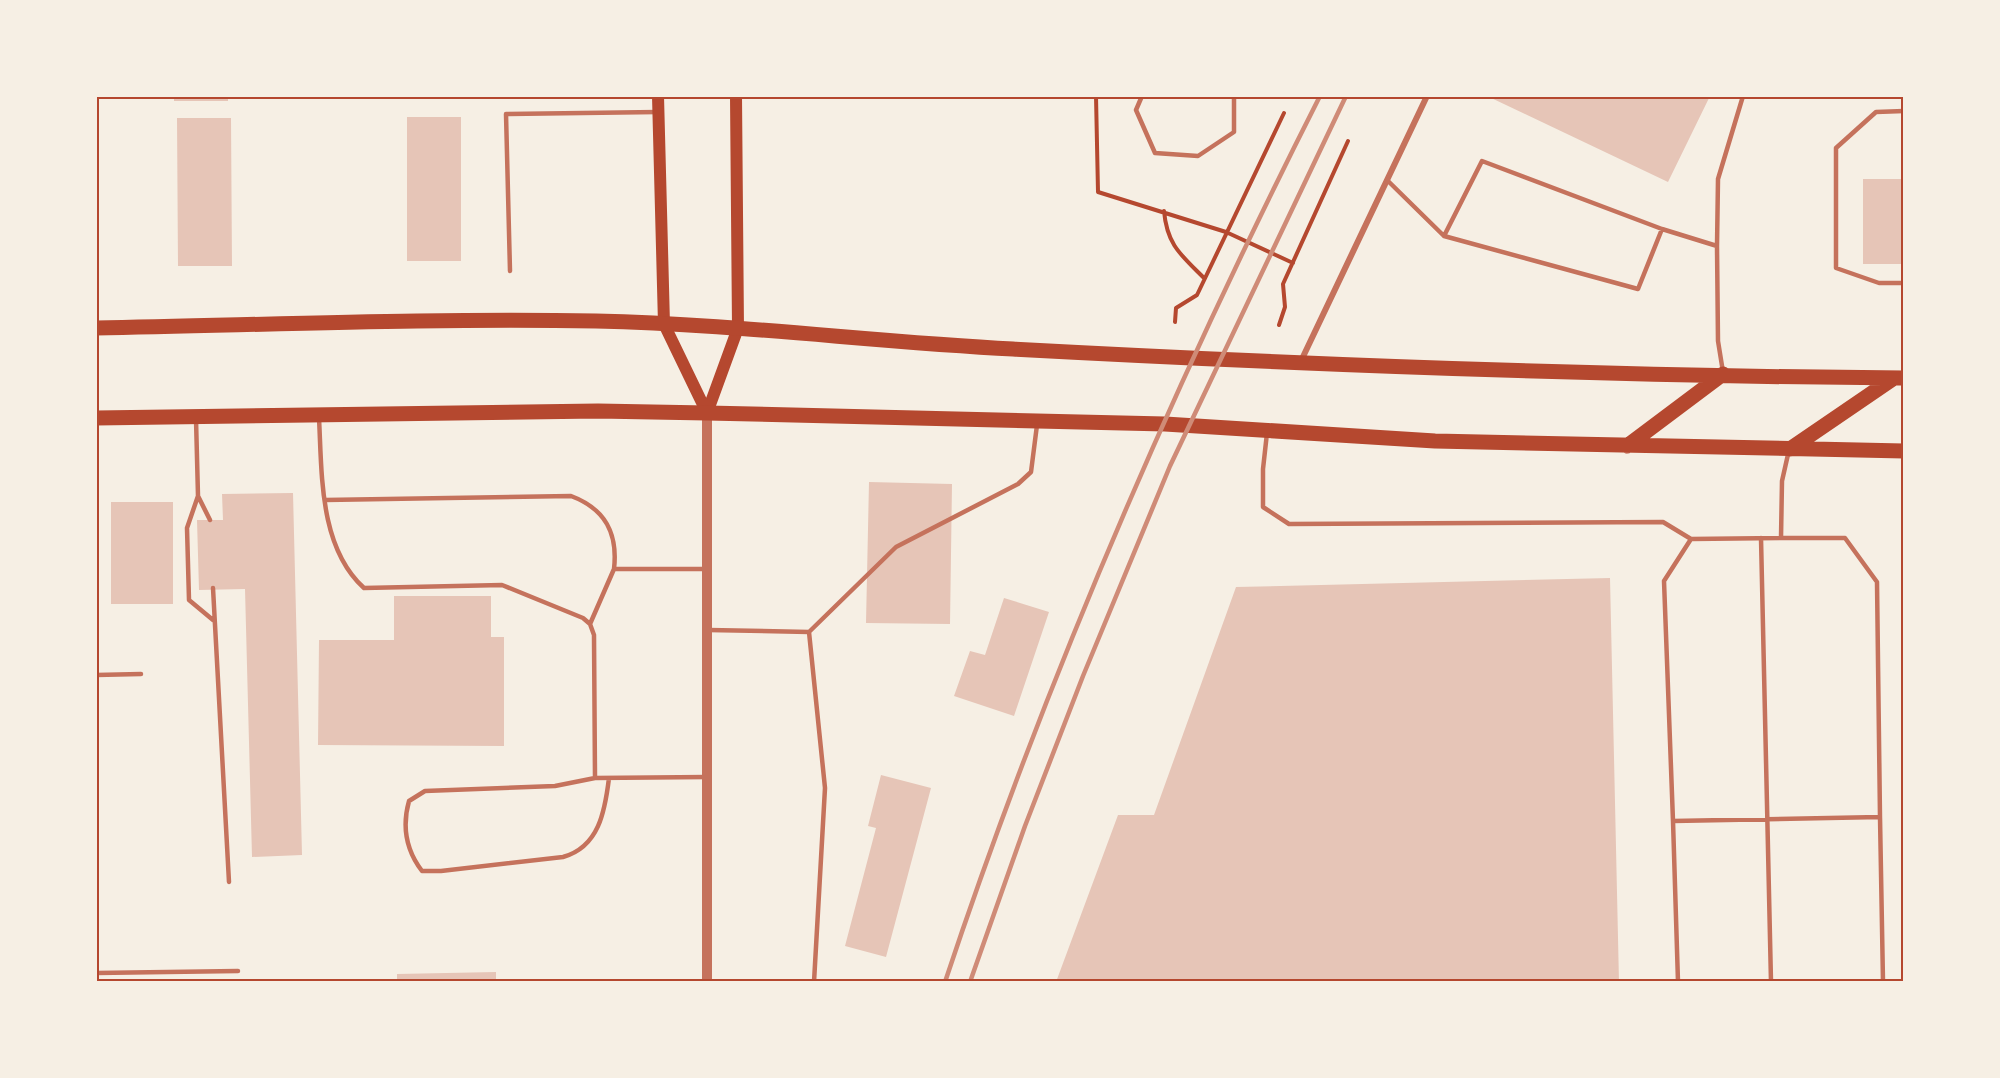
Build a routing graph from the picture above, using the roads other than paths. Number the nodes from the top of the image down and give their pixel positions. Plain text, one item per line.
1 (658, 96) edge
2 (736, 96) edge
3 (1142, 96) edge
4 (1234, 96) edge
5 (1427, 96) edge
6 (1743, 96) edge
7 (1904, 111) edge
8 (658, 112) junction
9 (1387, 180) junction
10 (1662, 229) junction
11 (1443, 236) junction
12 (1717, 246) junction
13 (510, 271) dead end
14 (1904, 284) edge
15 (664, 324) junction
16 (96, 328) edge
17 (738, 328) junction
18 (1301, 362) junction
19 (1723, 375) junction
20 (1899, 378) edge
21 (707, 413) junction
22 (319, 415) junction
23 (196, 417) junction
24 (96, 418) edge
25 (1037, 422) junction
26 (1267, 430) junction
27 (1627, 446) junction
28 (1790, 449) junction
29 (1904, 451) edge
30 (198, 496) junction
31 (325, 500) junction
32 (210, 520) dead end
33 (1761, 538) junction
34 (1781, 538) junction
35 (1690, 539) junction
36 (614, 569) junction
37 (708, 569) junction
38 (213, 588) dead end
39 (213, 620) junction
40 (590, 624) junction
41 (708, 630) junction
42 (809, 632) junction
43 (141, 674) dead end
44 (96, 675) edge
45 (707, 777) junction
46 (596, 778) junction
47 (609, 778) junction
48 (1880, 817) junction
49 (1769, 819) junction
50 (1673, 821) junction
51 (229, 882) dead end
52 (238, 971) dead end
53 (96, 973) edge
54 (707, 982) edge
55 (814, 982) edge
56 (1678, 982) edge
57 (1771, 982) edge
58 (1883, 982) edge

1 - 8 main road
2 - 17 main road
3 - 4 lane
5 - 9 street
6 - 12 lane
7 - 14 lane
8 - 13 lane
8 - 15 main road
9 - 11 lane
9 - 18 street
10 - 11 lane
10 - 11 lane
10 - 12 lane
12 - 19 lane
15 - 16 main road
15 - 17 main road
15 - 21 main road
17 - 18 main road
17 - 21 main road
18 - 19 main road
19 - 20 main road
19 - 27 main road
20 - 28 main road
21 - 22 main road
21 - 25 main road
21 - 37 street
22 - 23 main road
22 - 31 lane
23 - 24 main road
23 - 30 lane
25 - 26 main road
25 - 42 lane
26 - 27 main road
26 - 35 lane
27 - 28 main road
28 - 29 main road
28 - 34 lane
30 - 32 lane
30 - 39 lane
31 - 36 lane
31 - 40 lane
33 - 34 lane
33 - 35 lane
33 - 49 lane
34 - 48 lane
35 - 50 lane
36 - 37 lane
36 - 40 lane
37 - 41 street
38 - 39 lane
39 - 51 lane
40 - 46 lane
41 - 42 lane
41 - 45 street
42 - 55 lane
43 - 44 lane
45 - 47 lane
45 - 54 street
46 - 47 lane
46 - 47 lane
48 - 49 lane
48 - 58 lane
49 - 50 lane
49 - 57 lane
50 - 56 lane
52 - 53 lane

